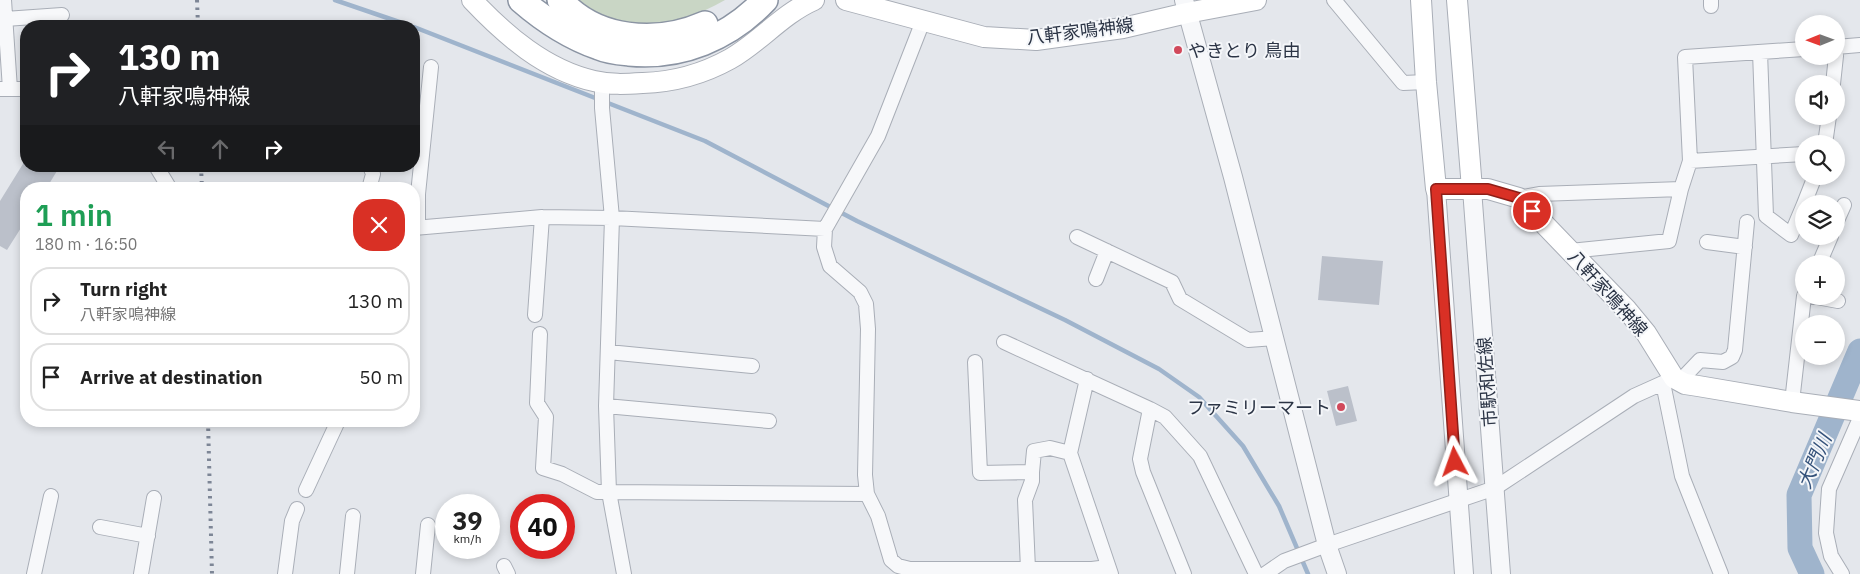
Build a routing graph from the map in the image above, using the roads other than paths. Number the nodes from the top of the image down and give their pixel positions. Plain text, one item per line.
1 (4, 0) edge
2 (472, 0) edge
3 (521, 0) edge
4 (560, 0) edge
5 (742, 0) edge
6 (765, 0) edge
7 (814, 0) edge
8 (846, 0) edge
9 (1256, 0) edge
10 (1334, 0) edge
11 (1421, 0) edge
12 (1457, 0) edge
13 (1186, 6) edge
14 (62, 15) dead end
15 (5, 19) junction
16 (923, 21) junction
17 (1860, 45) edge
18 (1845, 49) edge
19 (1795, 50) edge
20 (1760, 52) junction
21 (431, 67) dead end
22 (1426, 82) junction
23 (602, 88) junction
24 (5, 89) edge
25 (20, 89) edge
26 (1795, 154) edge
27 (1763, 156) junction
28 (1690, 161) junction
29 (419, 182) edge
30 (1436, 189) junction
31 (1472, 189) junction
32 (1681, 189) junction
33 (1519, 198) junction
34 (542, 217) junction
35 (612, 218) junction
36 (1747, 222) dead end
37 (1795, 227) edge
38 (420, 228) edge
39 (825, 229) junction
40 (1077, 236) dead end
41 (1707, 242) dead end
42 (1745, 247) junction
43 (1107, 251) junction
44 (1570, 251) junction
45 (1096, 279) dead end
46 (1803, 305) edge
47 (535, 315) dead end
48 (540, 334) dead end
49 (1274, 338) junction
50 (1004, 342) dead end
51 (608, 352) junction
52 (975, 362) dead end
53 (752, 366) dead end
54 (1086, 379) junction
55 (1672, 381) junction
56 (1797, 403) junction
57 (606, 406) junction
58 (1150, 409) junction
59 (1859, 413) edge
60 (769, 421) dead end
61 (335, 427) edge
62 (1070, 453) junction
63 (1032, 472) junction
64 (1495, 488) junction
65 (306, 490) dead end
66 (609, 492) junction
67 (867, 494) junction
68 (50, 496) dead end
69 (154, 498) dead end
70 (1457, 501) junction
71 (297, 510) dead end
72 (352, 516) dead end
73 (428, 525) dead end
74 (100, 527) dead end
75 (148, 536) junction
76 (1327, 545) junction
77 (1028, 569) junction
78 (1110, 570) edge
79 (34, 574) edge
80 (141, 574) edge
81 (285, 574) edge
82 (347, 574) edge
83 (424, 574) edge
84 (624, 574) edge
85 (1184, 574) edge
86 (1256, 574) edge
87 (1264, 574) edge
88 (1337, 574) edge
89 (1464, 574) edge
90 (1502, 574) edge
91 (1721, 574) edge
92 (1842, 574) edge

1 - 15 street
2 - 23 main road
3 - 6 highway
4 - 5 highway
7 - 23 main road
8 - 16 main road, 八軒家鳴神線
9 - 13 main road, 八軒家鳴神線
10 - 22 street
11 - 22 main road
12 - 31 main road
13 - 16 main road, 八軒家鳴神線
13 - 49 street
14 - 15 street
15 - 24 street
16 - 39 street
17 - 18 street
19 - 20 street
20 - 27 street
20 - 28 street
21 - 29 street
22 - 30 main road
23 - 35 street
24 - 25 street
26 - 27 street
27 - 28 street
27 - 37 street
28 - 32 street
30 - 31 main road, 八軒家鳴神線
30 - 70 street
31 - 33 main road, 八軒家鳴神線
31 - 64 street, 市駅和佐線
32 - 33 street
32 - 44 street
33 - 44 main road, 八軒家鳴神線
34 - 35 street
34 - 38 street
34 - 47 street
35 - 39 street
35 - 51 street
36 - 42 street
39 - 67 street
40 - 43 street
41 - 42 street
42 - 55 street
43 - 45 street
43 - 49 street
44 - 55 main road, 八軒家鳴神線
46 - 56 street
48 - 66 street
49 - 76 street
50 - 54 street
51 - 53 street
51 - 57 street
52 - 63 street
54 - 58 street
54 - 62 street
55 - 56 main road
55 - 64 street
55 - 91 street
56 - 59 main road
57 - 60 street
57 - 66 street
58 - 85 street
58 - 86 street
59 - 92 street
61 - 65 street
62 - 63 street
62 - 78 street
63 - 77 street
64 - 70 street
64 - 90 street, 市駅和佐線
66 - 67 street
66 - 84 street
67 - 77 street
68 - 79 street
69 - 75 street
70 - 76 street
70 - 89 street
71 - 81 street
72 - 82 street
73 - 83 street
74 - 75 street
75 - 80 street
76 - 87 street
76 - 88 street
77 - 78 street

